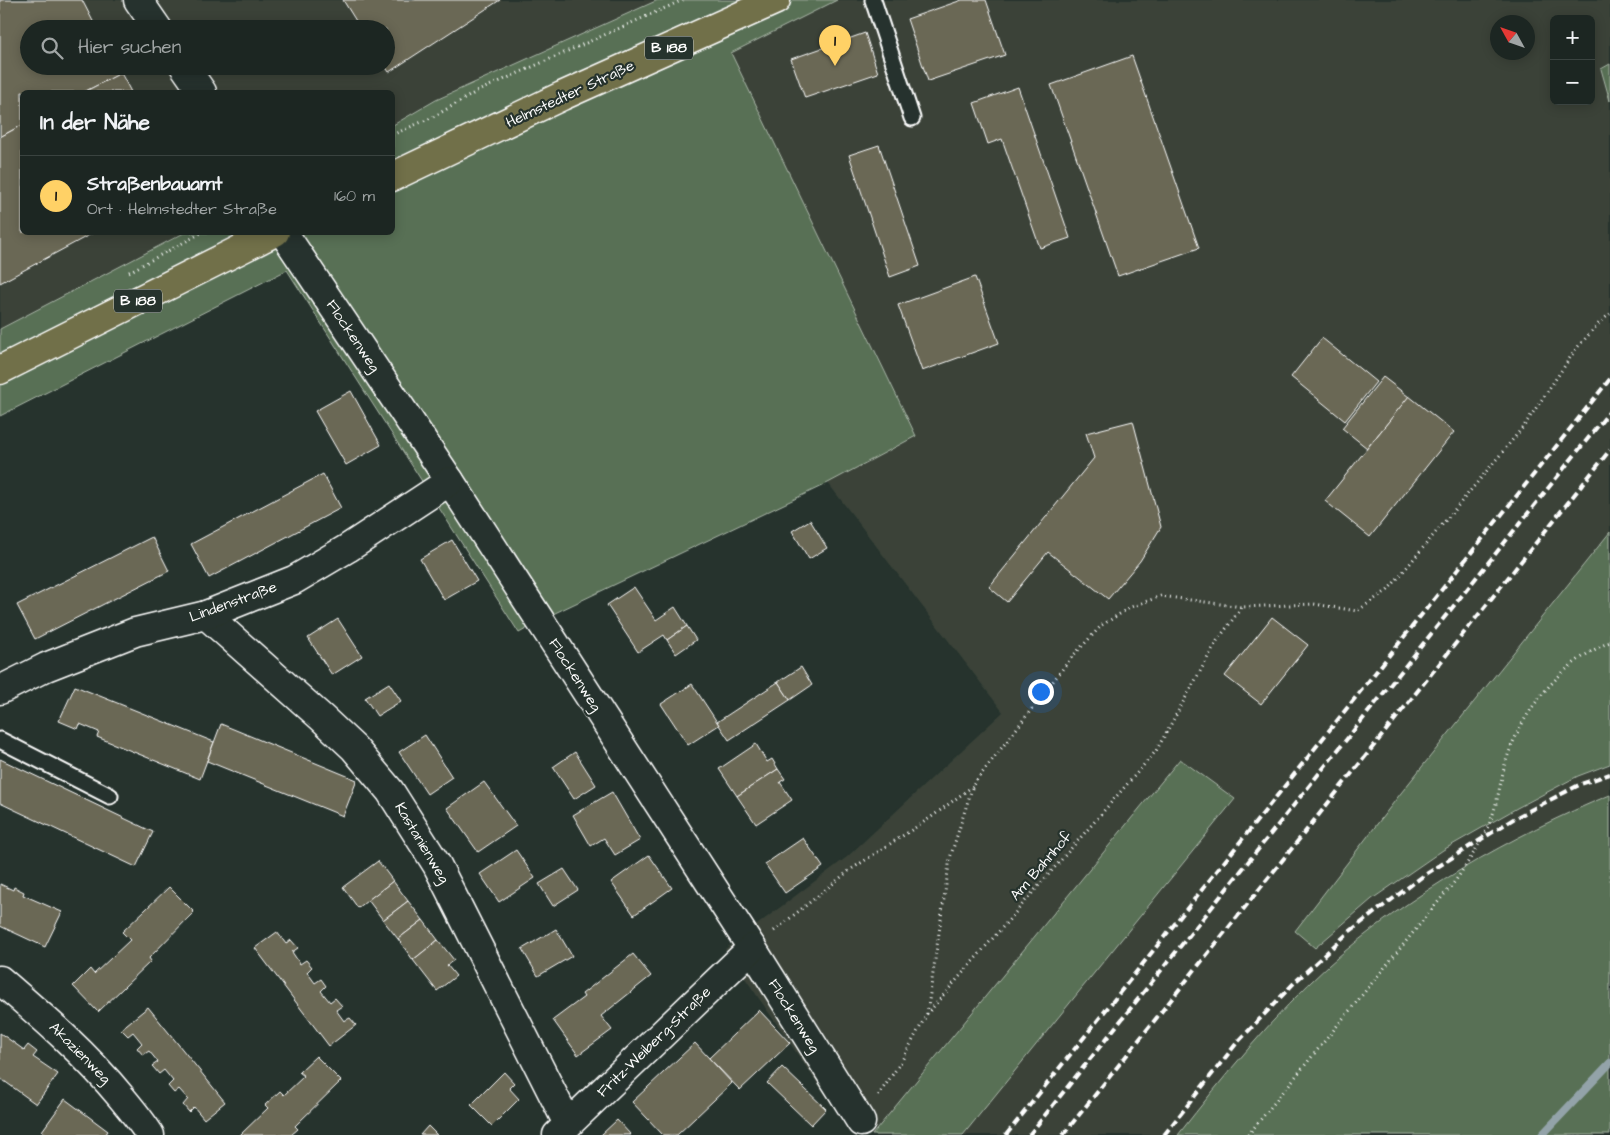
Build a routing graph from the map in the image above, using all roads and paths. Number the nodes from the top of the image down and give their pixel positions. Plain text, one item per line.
1 (138, 0) edge
2 (683, 0) edge
3 (776, 0) edge
4 (873, 0) edge
5 (152, 20) edge
6 (190, 75) edge
7 (201, 90) edge
8 (912, 118) dead end
9 (395, 134) edge
10 (405, 164) edge
11 (395, 174) edge
12 (269, 235) edge
13 (285, 235) edge
14 (1610, 314) edge
15 (0, 370) edge
16 (450, 481) junction
17 (1242, 607) junction
18 (206, 615) junction
19 (1610, 642) edge
20 (0, 690) edge
21 (0, 740) edge
22 (973, 785) junction
23 (110, 796) dead end
24 (752, 948) junction
25 (0, 980) edge
26 (927, 1014) junction
27 (860, 1122) joint
28 (562, 1130) edge
29 (150, 1135) edge
30 (1248, 1135) edge

1 - 5 street
2 - 9 path
3 - 10 main road, Helmstedter Straße / B 188
4 - 8 lane
6 - 7 street
10 - 11 main road, Helmstedter Straße / B 188
12 - 15 main road, B 188
13 - 16 street, Flockenweg
14 - 17 path
16 - 18 street, Lindenstraße
16 - 24 street, Flockenweg
17 - 22 path
17 - 26 path, Am Bahnhof
18 - 20 street, Lindenstraße
18 - 28 street, Kastanienweg
19 - 30 path
21 - 23 lane
22 - 24 path
22 - 26 path
24 - 27 street, Flockenweg
24 - 28 street, Fritz-Weiberg-Straße
25 - 29 street, Akazienweg
26 - 27 path, Am Bahnhof

